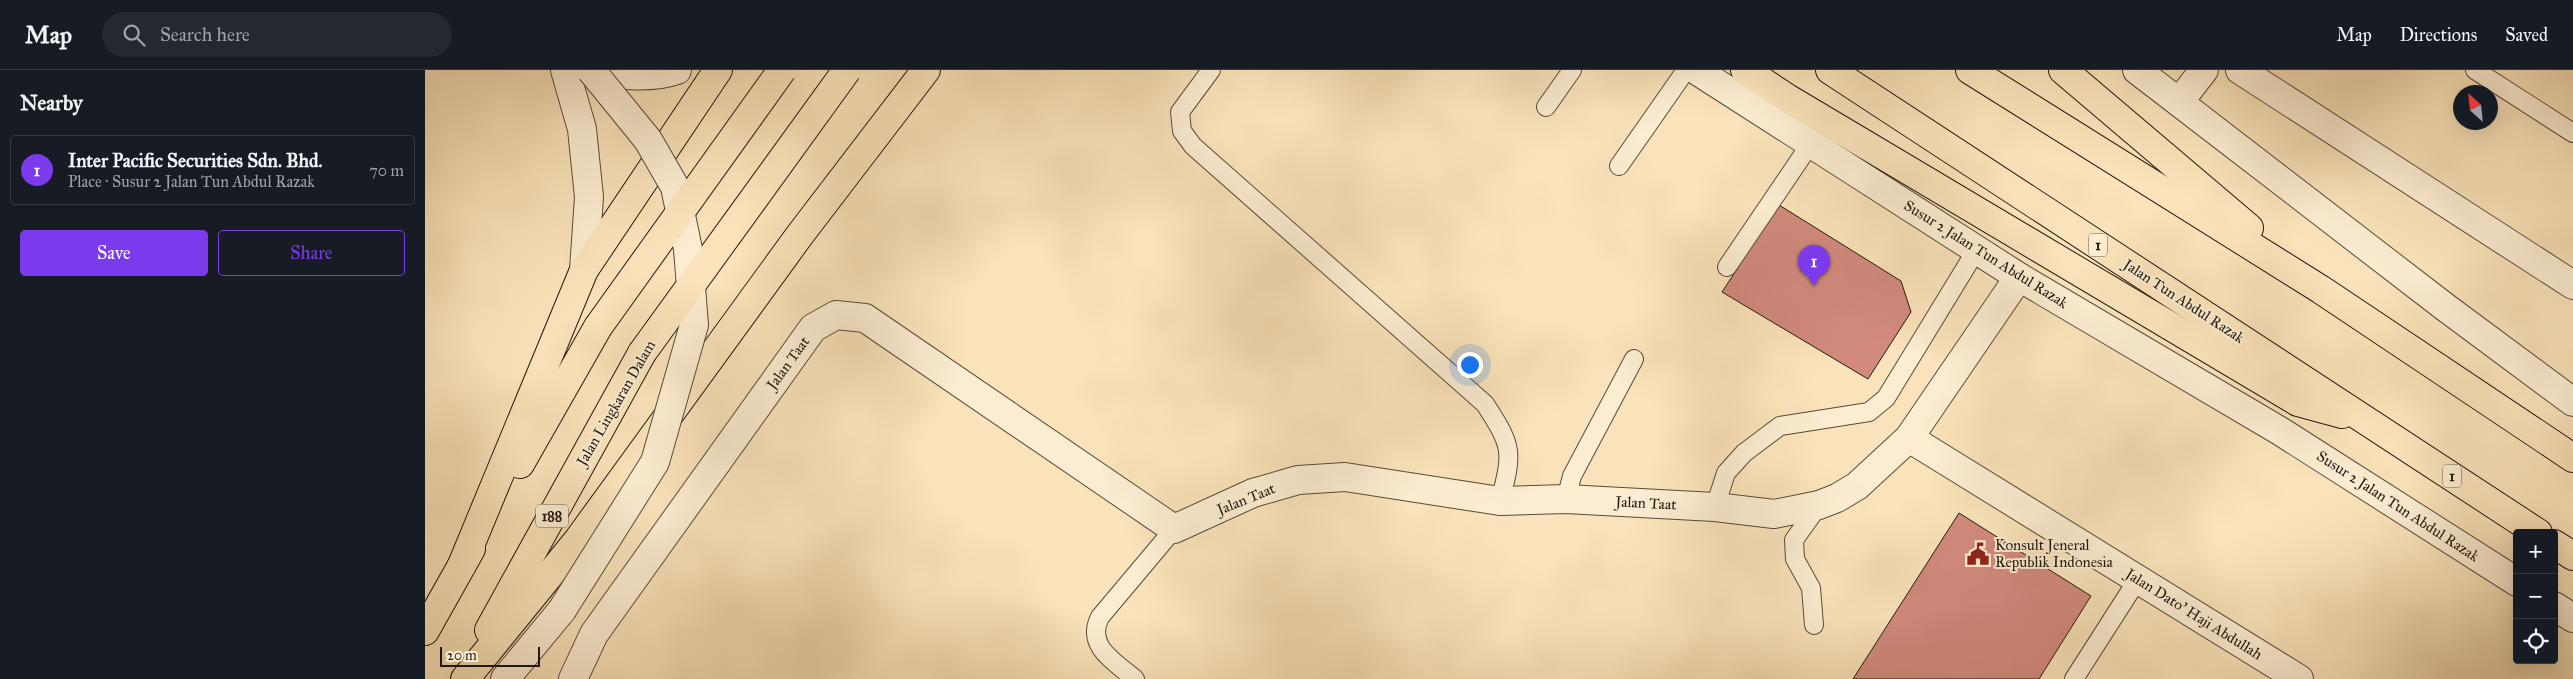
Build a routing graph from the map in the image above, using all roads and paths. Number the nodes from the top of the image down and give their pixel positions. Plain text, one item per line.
1 (565, 70) edge
2 (584, 70) edge
3 (591, 70) edge
4 (677, 70) edge
5 (718, 70) edge
6 (782, 70) edge
7 (847, 70) edge
8 (926, 70) edge
9 (1211, 70) edge
10 (1572, 70) edge
11 (1686, 70) edge
12 (1697, 70) edge
13 (1745, 70) edge
14 (1830, 70) edge
15 (1969, 70) edge
16 (2063, 70) edge
17 (2137, 70) edge
18 (2204, 70) edge
19 (2240, 70) edge
20 (2475, 70) edge
21 (2179, 102) junction
22 (1546, 107) dead end
23 (2573, 133) edge
24 (1811, 143) junction
25 (1619, 166) dead end
26 (1977, 249) junction
27 (1727, 267) dead end
28 (584, 270) junction
29 (2019, 277) junction
30 (2573, 285) edge
31 (2320, 289) junction
32 (1634, 360) dead end
33 (2298, 402) junction
34 (2573, 402) edge
35 (2366, 420) junction
36 (2280, 430) junction
37 (1909, 438) junction
38 (2573, 458) edge
39 (1566, 499) junction
40 (1499, 501) junction
41 (1819, 505) junction
42 (1715, 507) junction
43 (1174, 529) junction
44 (2531, 529) edge
45 (2558, 547) edge
46 (2573, 556) edge
47 (462, 565) junction
48 (2138, 579) junction
49 (2513, 579) edge
50 (2558, 609) edge
51 (2573, 618) edge
52 (1814, 625) dead end
53 (425, 631) edge
54 (463, 679) edge
55 (505, 679) edge
56 (573, 679) edge
57 (1135, 679) edge
58 (2074, 679) edge
59 (2299, 679) edge

1 - 28 street
2 - 4 street
3 - 55 street, bridge
5 - 28 highway
6 - 47 highway, bridge
7 - 54 highway, Jalan Lingkaran Dalam / 188, bridge
8 - 54 highway
9 - 40 lane
10 - 22 lane
11 - 25 lane
12 - 24 street, Susur 2 Jalan Tun Abdul Razak
13 - 33 highway
14 - 35 highway, Jalan Tun Abdul Razak / 1
15 - 31 highway
16 - 31 highway
17 - 21 street
18 - 21 street
19 - 30 street
20 - 23 lane
21 - 34 street
24 - 26 street, Susur 2 Jalan Tun Abdul Razak
24 - 27 lane
26 - 29 street, Susur 2 Jalan Tun Abdul Razak
26 - 42 lane
28 - 47 highway
29 - 36 street, Susur 2 Jalan Tun Abdul Razak
29 - 37 street, Jalan Taat
31 - 38 highway
32 - 39 lane
33 - 35 highway
33 - 36 street
35 - 44 highway, Jalan Tun Abdul Razak / 1
36 - 49 street, Susur 2 Jalan Tun Abdul Razak
37 - 41 street, Jalan Taat
37 - 48 street, Jalan Dato' Haji Abdullah
39 - 40 street, Jalan Taat
39 - 42 street, Jalan Taat
40 - 43 street, Jalan Taat
41 - 42 street, Jalan Taat
41 - 52 lane
43 - 56 street, Jalan Taat
43 - 57 lane, Jalan Taat
45 - 46 highway
47 - 53 highway
48 - 58 lane
48 - 59 street, Jalan Dato' Haji Abdullah
50 - 51 street

